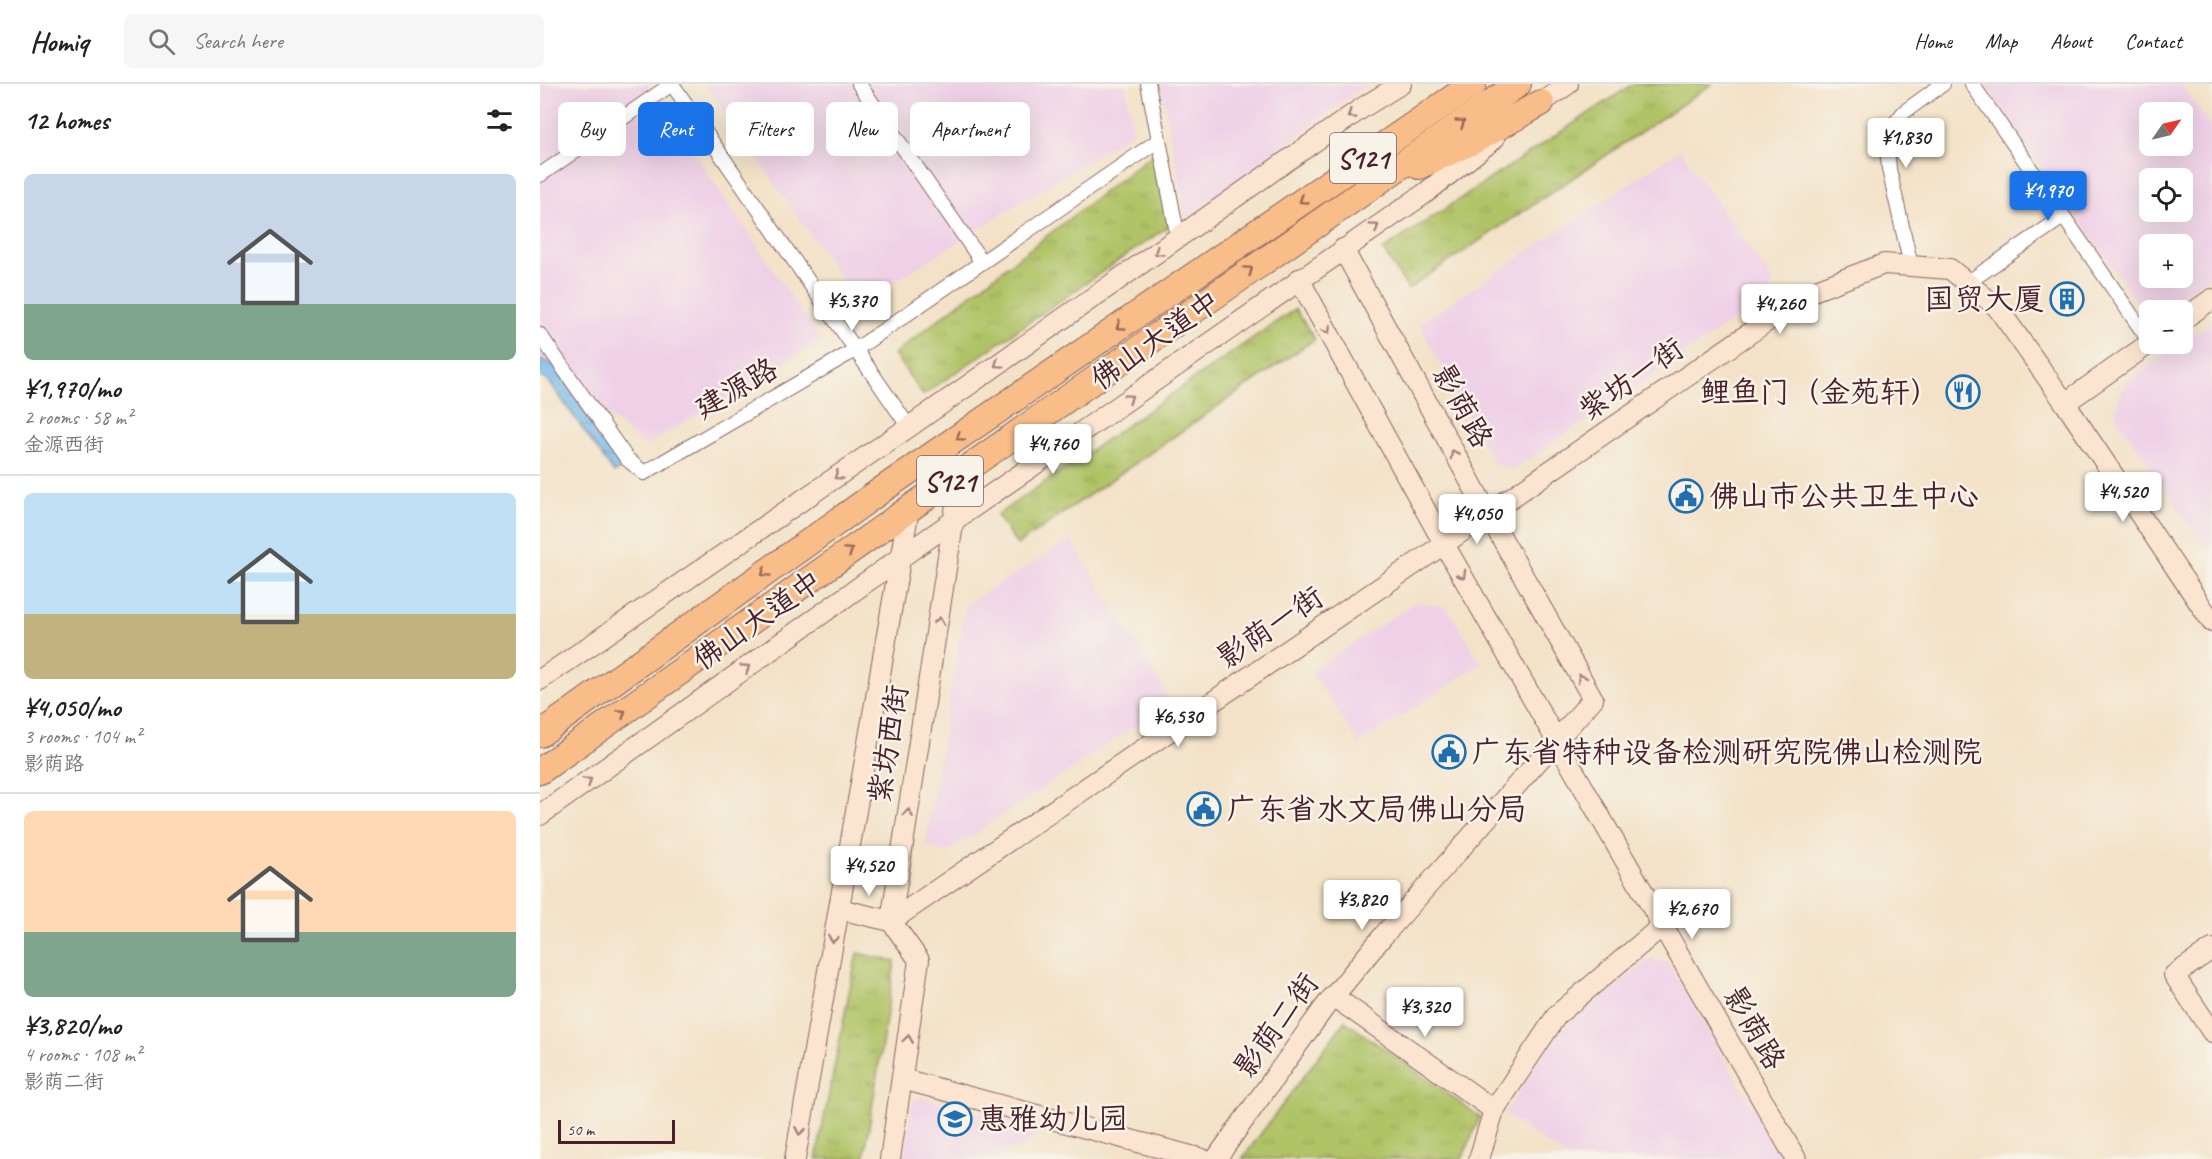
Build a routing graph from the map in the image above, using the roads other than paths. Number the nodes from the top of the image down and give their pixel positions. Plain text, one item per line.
1 (672, 84) edge
2 (859, 84) edge
3 (1148, 84) edge
4 (1401, 84) edge
5 (1448, 84) edge
6 (1473, 84) edge
7 (1518, 84) edge
8 (1568, 84) edge
9 (1943, 84) edge
10 (1972, 84) edge
11 (1541, 103) junction
12 (1159, 140) junction
13 (1349, 168) junction
14 (540, 175) edge
15 (1361, 192) junction
16 (2063, 217) junction
17 (1178, 238) junction
18 (1343, 249) junction
19 (982, 262) junction
20 (1911, 266) junction
21 (1299, 279) junction
22 (1967, 283) junction
23 (2212, 299) edge
24 (2193, 312) edge
25 (2139, 327) edge
26 (540, 335) edge
27 (545, 350) edge
28 (855, 350) junction
29 (2139, 351) edge
30 (2065, 403) junction
31 (909, 427) junction
32 (961, 473) junction
33 (909, 509) junction
34 (1488, 514) junction
35 (954, 521) junction
36 (1444, 544) junction
37 (900, 558) junction
38 (2212, 622) edge
39 (540, 680) edge
40 (540, 734) edge
41 (1555, 740) junction
42 (540, 771) edge
43 (540, 815) edge
44 (839, 909) junction
45 (891, 921) junction
46 (1662, 926) junction
47 (2212, 949) edge
48 (1333, 996) junction
49 (2212, 1032) edge
50 (902, 1079) junction
51 (1494, 1110) junction
52 (795, 1159) edge
53 (890, 1159) edge
54 (1202, 1159) edge
55 (1216, 1159) edge
56 (1479, 1159) edge
57 (1796, 1159) edge

1 - 14 street
1 - 28 street
2 - 19 street
3 - 12 street
4 -> 17 street
5 - 13 highway
6 - 13 highway, 佛山大道中 / S121
15 -> 7 highway, 佛山大道中 / S121
8 - 11 street, 佛山大道中
9 - 20 street
10 - 16 street
11 - 15 highway
18 -> 11 street, 佛山大道中
12 - 17 street
12 - 19 street, 建源路
13 -> 40 highway, 佛山大道中 / S121
32 -> 15 highway, 佛山大道中 / S121
16 - 22 street
16 - 25 street
17 -> 31 street
18 - 21 street, 佛山大道中
34 -> 18 street, 影荫路
19 - 28 street, 建源路
20 - 22 street, 紫坊一街
20 - 34 street, 紫坊一街
35 -> 21 street, 佛山大道中
21 -> 36 street, 影荫路
22 - 30 street, 紫坊一街
23 - 24 street
26 - 27 street, 建源路
27 - 28 street, 建源路
28 - 31 street
29 - 30 street
30 - 38 street, 紫坊一街
31 -> 39 street
32 - 33 highway, 佛山大道中 / S121
32 - 35 street, 紫坊西街
33 - 37 street, 紫坊西街
42 -> 33 highway, 佛山大道中 / S121
34 - 36 street, 紫坊一街
41 -> 34 street, 影荫路
35 - 37 street, 佛山大道中
45 -> 35 street, 紫坊西街
36 -> 41 street, 影荫路
36 - 45 street, 影荫一街
43 -> 37 street, 佛山大道中
37 - 44 street, 紫坊西街
41 - 46 street, 影荫路
41 - 48 street, 影荫二街
44 - 45 street
44 -> 52 street, 紫坊西街
50 -> 45 street
46 - 51 street
46 - 57 street, 影荫路
47 - 49 street
48 - 51 street
48 - 55 street, 影荫二街
50 - 53 street
50 - 54 street
51 - 56 street

